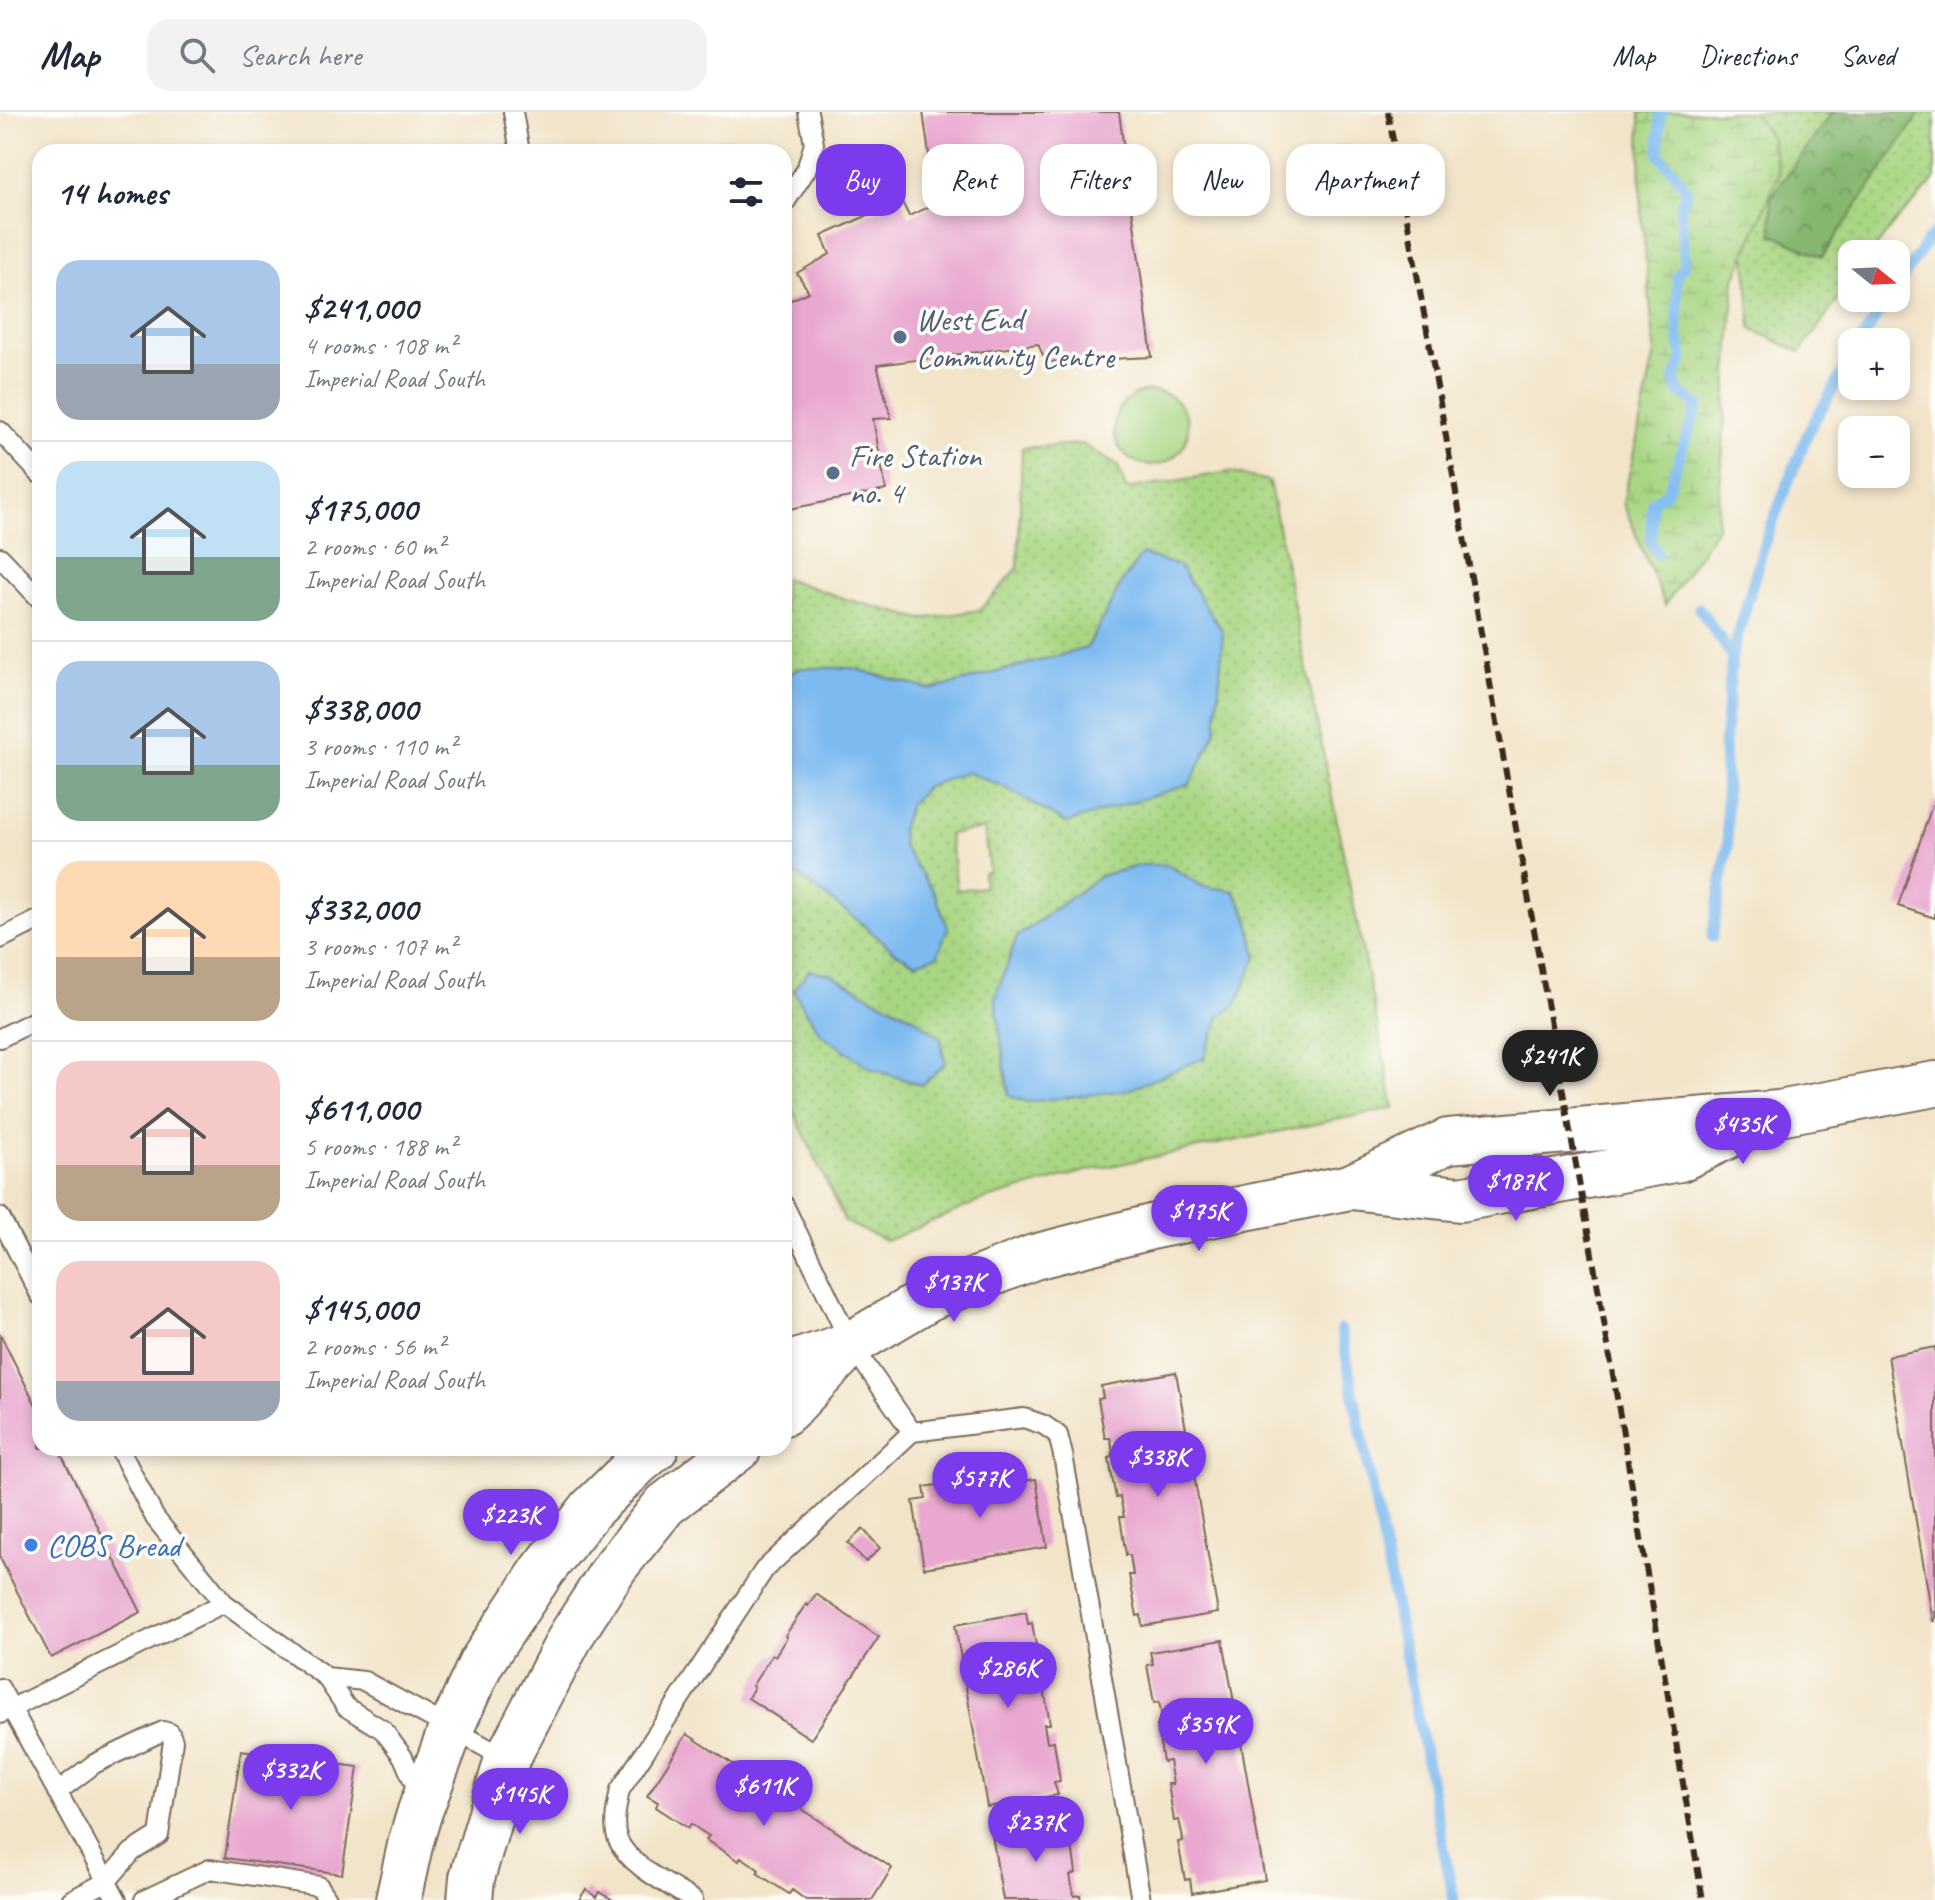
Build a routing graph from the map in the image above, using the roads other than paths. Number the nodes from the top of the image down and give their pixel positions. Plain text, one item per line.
1 (513, 112) edge
2 (808, 112) edge
3 (519, 144) edge
4 (792, 192) edge
5 (0, 431) edge
6 (32, 465) edge
7 (0, 557) edge
8 (32, 591) edge
9 (32, 923) edge
10 (0, 939) edge
11 (32, 1022) edge
12 (0, 1038) edge
13 (1935, 1084) edge
14 (1779, 1113) junction
15 (1350, 1187) junction
16 (0, 1217) edge
17 (792, 1222) edge
18 (32, 1279) edge
19 (851, 1344) junction
20 (792, 1363) edge
21 (792, 1406) edge
22 (912, 1432) junction
23 (123, 1456) edge
24 (646, 1456) edge
25 (729, 1456) edge
26 (224, 1603) junction
27 (326, 1677) junction
28 (0, 1688) edge
29 (5, 1711) edge
30 (451, 1729) junction
31 (507, 1759) junction
32 (57, 1792) junction
33 (420, 1811) junction
34 (106, 1882) junction
35 (71, 1900) edge
36 (117, 1900) edge
37 (144, 1900) edge
38 (328, 1900) edge
39 (398, 1900) edge
40 (470, 1900) edge
41 (693, 1900) edge
42 (1141, 1900) edge

1 - 3 lane
2 - 4 lane
5 - 6 lane
7 - 8 lane
9 - 10 lane
11 - 12 lane
13 - 14 street
14 - 15 street
14 - 15 street
15 - 19 street
16 - 18 lane
17 - 19 lane
19 - 20 street
19 - 21 street
19 - 22 lane
22 - 41 lane
22 - 42 lane
23 - 26 lane
24 - 30 street
25 - 31 street
26 - 27 lane
26 - 29 lane
27 - 30 lane
27 - 33 lane
28 - 29 lane
29 - 32 lane
30 - 31 lane
30 - 33 street
31 - 40 street
32 - 34 lane
32 - 34 lane
33 - 39 street
34 - 35 lane
34 - 36 lane
37 - 38 lane

